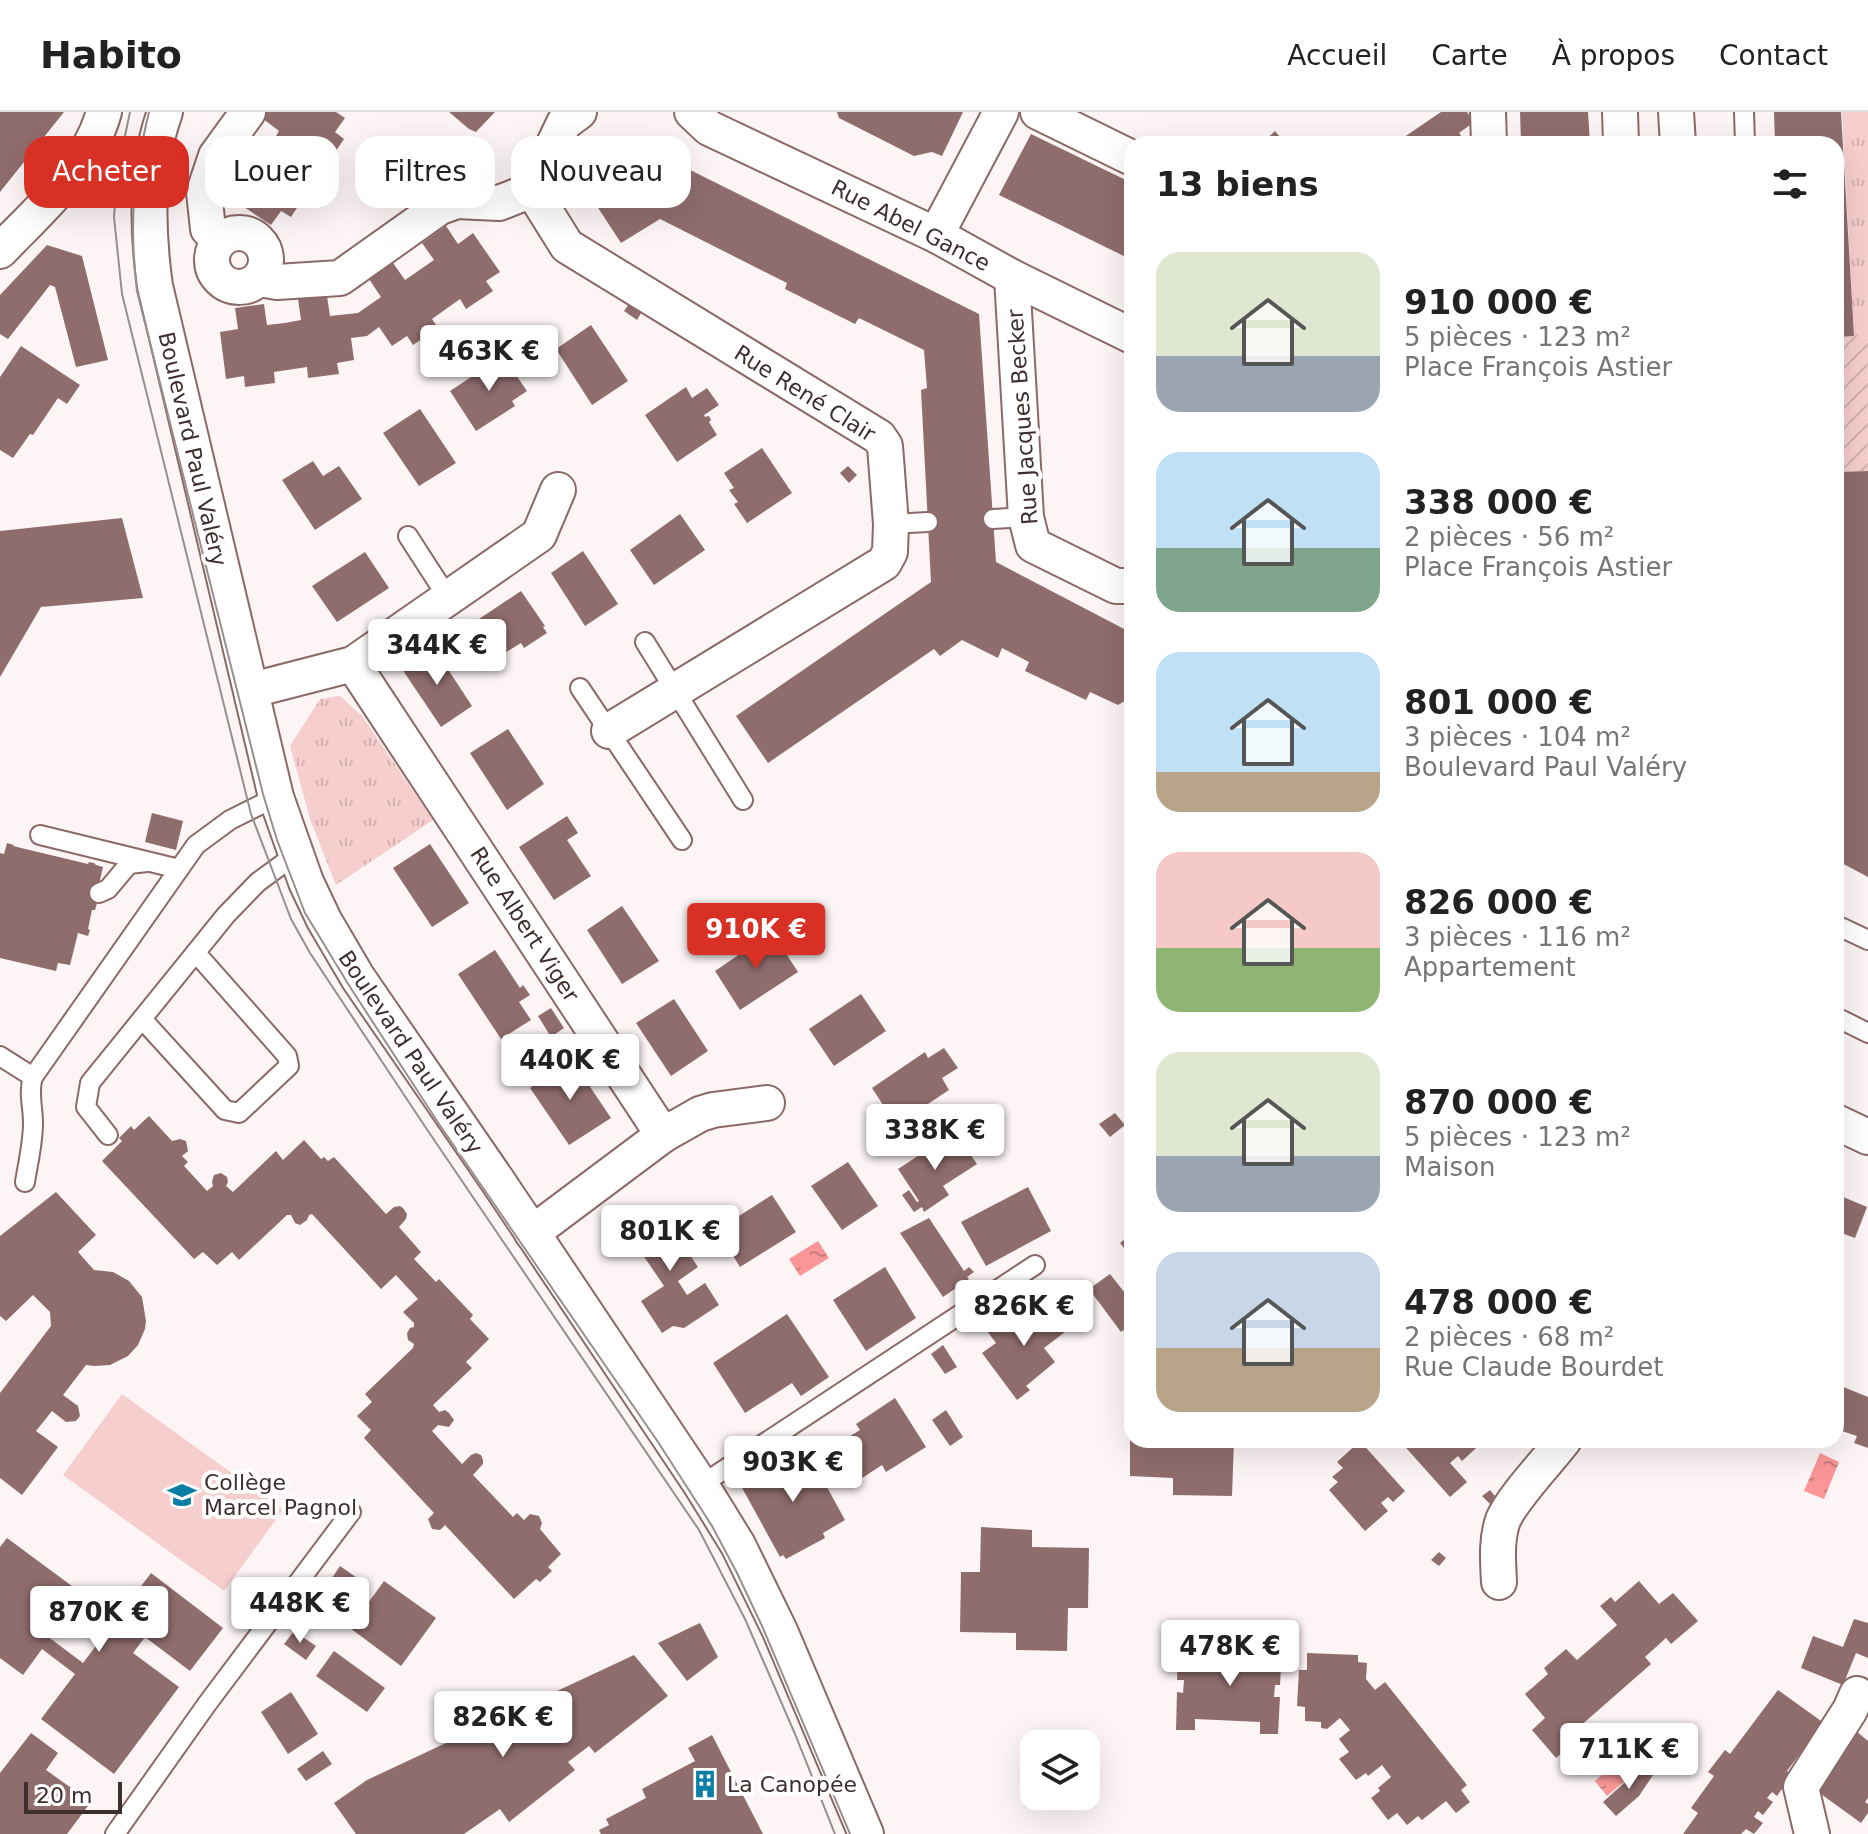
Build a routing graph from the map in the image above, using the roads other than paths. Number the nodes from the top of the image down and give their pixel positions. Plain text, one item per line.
1 (104, 112) edge
2 (165, 112) edge
3 (248, 112) edge
4 (579, 112) edge
5 (692, 112) edge
6 (1001, 112) edge
7 (1038, 112) edge
8 (1488, 112) edge
9 (1620, 112) edge
10 (1676, 112) edge
11 (1744, 112) edge
12 (558, 136) edge
13 (1489, 136) edge
14 (1621, 136) edge
15 (1678, 136) edge
16 (1745, 136) edge
17 (1124, 154) edge
18 (511, 198) edge
19 (543, 208) edge
20 (936, 235) junction
21 (0, 251) edge
22 (1012, 277) junction
23 (1124, 332) edge
24 (558, 490) dead end
25 (928, 522) dead end
26 (891, 524) junction
27 (408, 536) dead end
28 (1124, 586) edge
29 (448, 598) junction
30 (645, 642) dead end
31 (353, 664) junction
32 (580, 688) dead end
33 (676, 689) junction
34 (252, 690) junction
35 (609, 731) junction
36 (276, 797) junction
37 (743, 800) dead end
38 (40, 835) dead end
39 (682, 840) dead end
40 (295, 855) junction
41 (149, 862) junction
42 (179, 869) junction
43 (99, 893) dead end
44 (1844, 929) edge
45 (1868, 940) edge
46 (196, 953) junction
47 (142, 1019) junction
48 (1844, 1021) edge
49 (1868, 1033) edge
50 (0, 1056) edge
51 (33, 1077) junction
52 (767, 1103) dead end
53 (1844, 1126) edge
54 (108, 1135) dead end
55 (663, 1135) junction
56 (1868, 1137) edge
57 (25, 1182) dead end
58 (532, 1233) junction
59 (1035, 1265) dead end
60 (1557, 1448) edge
61 (701, 1485) junction
62 (351, 1512) dead end
63 (1499, 1582) dead end
64 (1857, 1694) dead end
65 (115, 1834) edge
66 (866, 1834) edge
67 (1812, 1834) edge

1 - 21 street
2 - 34 street, Boulevard Paul Valéry
3 - 18 street
4 - 12 street
5 - 20 street, Rue Abel Gance
6 - 20 street
7 - 17 street
8 - 13 street
9 - 14 street
10 - 15 street
11 - 16 lane
19 - 26 street, Rue René Clair
20 - 22 street, Rue Abel Gance
22 - 23 street, Rue Abel Gance
22 - 28 street, Rue Jacques Becker
24 - 29 street
25 - 26 lane
26 - 33 street, Rue René Clair
27 - 29 lane
29 - 31 street
30 - 33 lane
31 - 34 street
31 - 55 street, Rue Albert Viger
32 - 35 lane
33 - 35 street, Rue René Clair
33 - 37 lane
34 - 36 street, Boulevard Paul Valéry
35 - 39 lane
36 - 40 street, Boulevard Paul Valéry
36 - 42 lane
38 - 41 lane
40 - 46 lane
40 - 58 street, Boulevard Paul Valéry
41 - 42 lane
41 - 43 lane
42 - 51 lane
44 - 45 lane
46 - 47 lane
46 - 47 lane
47 - 54 lane
48 - 49 lane
50 - 51 lane
51 - 57 lane
52 - 55 street
53 - 56 street
55 - 58 street
58 - 61 street, Boulevard Paul Valéry
59 - 61 lane
60 - 63 street
61 - 66 street, Boulevard Paul Valéry
62 - 65 lane
64 - 67 street

